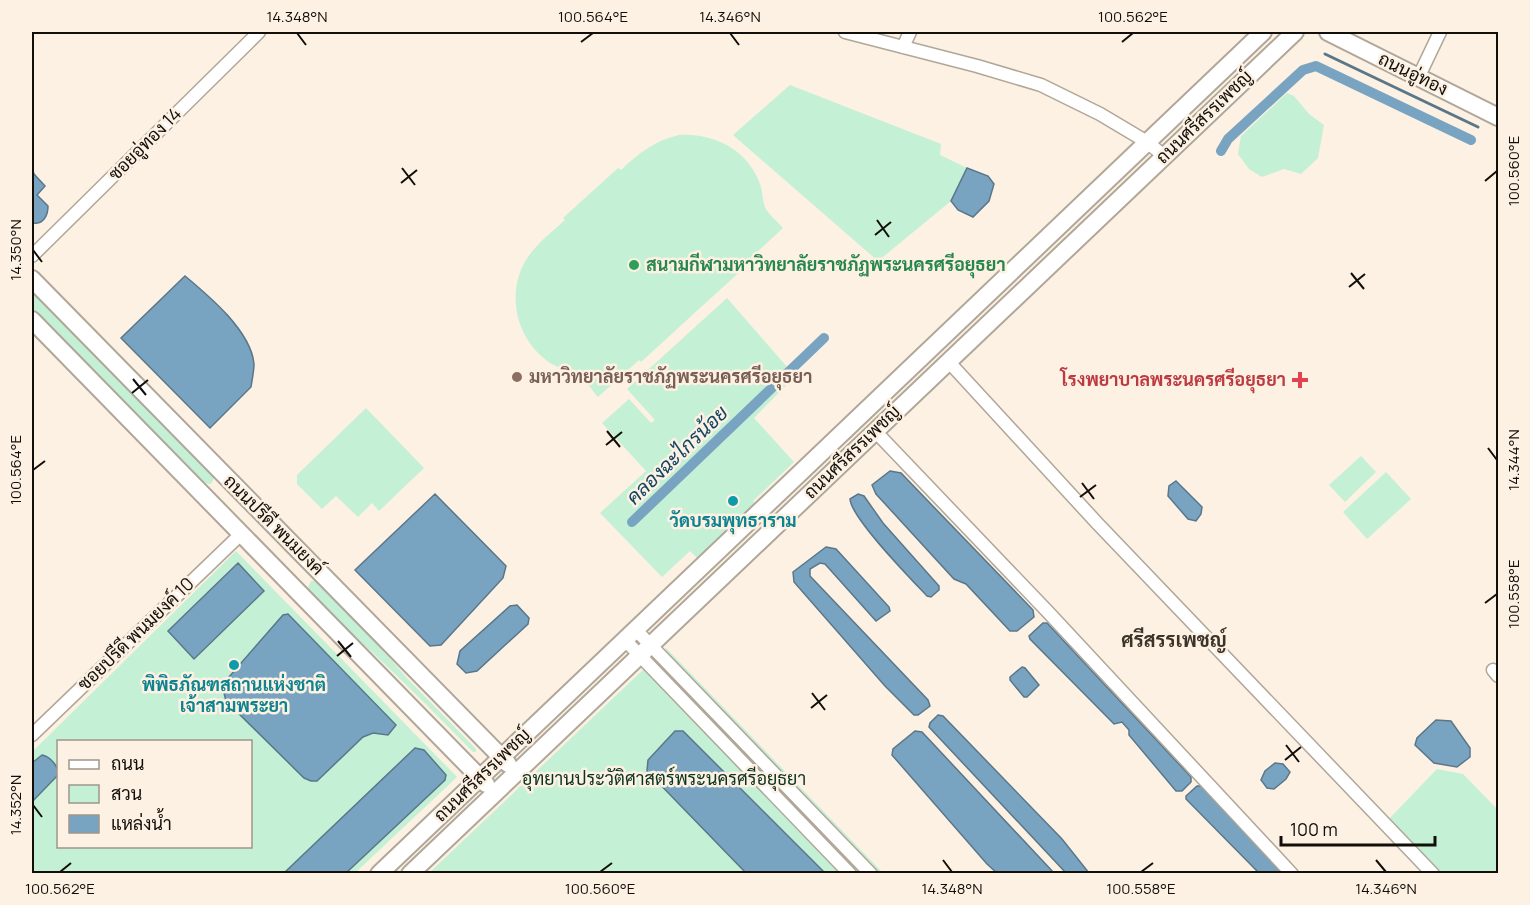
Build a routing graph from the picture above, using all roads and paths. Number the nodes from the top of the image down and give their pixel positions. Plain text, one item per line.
1 (259, 32) edge
2 (848, 32) edge
3 (910, 32) edge
4 (1263, 32) edge
5 (1294, 32) edge
6 (1328, 32) edge
7 (1440, 32) edge
8 (903, 47) junction
9 (1419, 76) junction
10 (1498, 117) edge
11 (1147, 142) junction
12 (1164, 156) junction
13 (32, 256) edge
14 (32, 279) edge
15 (32, 320) edge
16 (948, 361) junction
17 (874, 431) junction
18 (221, 472) junction
19 (798, 473) junction
20 (814, 489) junction
21 (201, 493) junction
22 (241, 534) junction
23 (318, 571) junction
24 (297, 591) junction
25 (630, 634) junction
26 (645, 649) junction
27 (32, 735) edge
28 (501, 756) junction
29 (516, 772) junction
30 (479, 777) junction
31 (494, 792) junction
32 (379, 873) edge
33 (410, 873) edge
34 (850, 873) edge
35 (871, 873) edge
36 (1292, 873) edge
37 (1433, 873) edge

1 - 13 street, ซอยอู่ทอง 14
2 - 8 street
3 - 8 street
4 - 11 main road, ถนนศรีสรรเพชญ์
5 - 12 main road, ถนนศรีสรรเพชญ์
6 - 9 main road, ถนนอู่ทอง
7 - 9 street
8 - 11 street
9 - 10 main road, ถนนอู่ทอง
11 - 12 street
11 - 19 main road, ถนนศรีสรรเพชญ์
12 - 16 main road, ถนนศรีสรรเพชญ์
14 - 18 main road, ถนนปรีดี พนมยงค์
15 - 21 main road, ถนนปรีดี พนมยงค์
16 - 17 main road, ถนนศรีสรรเพชญ์
16 - 37 street
17 - 20 main road, ถนนศรีสรรเพชญ์
17 - 36 street
18 - 21 main road
18 - 23 main road, ถนนปรีดี พนมยงค์
19 - 20 main road
19 - 25 main road, ถนนศรีสรรเพชญ์
20 - 26 main road, ถนนศรีสรรเพชญ์
21 - 22 main road, ถนนปรีดี พนมยงค์
22 - 24 main road, ถนนปรีดี พนมยงค์
22 - 27 street, ซอยปรีดี พนมยงค์ 10
23 - 24 main road
23 - 28 main road, ถนนปรีดี พนมยงค์
24 - 30 main road, ถนนปรีดี พนมยงค์
25 - 26 street
25 - 28 main road, ถนนศรีสรรเพชญ์
26 - 29 main road, ถนนศรีสรรเพชญ์
26 - 34 street
26 - 35 street
28 - 29 main road, ถนนปรีดี พนมยงค์
28 - 30 main road, ถนนศรีสรรเพชญ์
29 - 31 main road, ถนนศรีสรรเพชญ์
30 - 31 main road, ถนนปรีดี พนมยงค์
30 - 32 main road, ถนนศรีสรรเพชญ์
31 - 33 main road, ถนนศรีสรรเพชญ์

